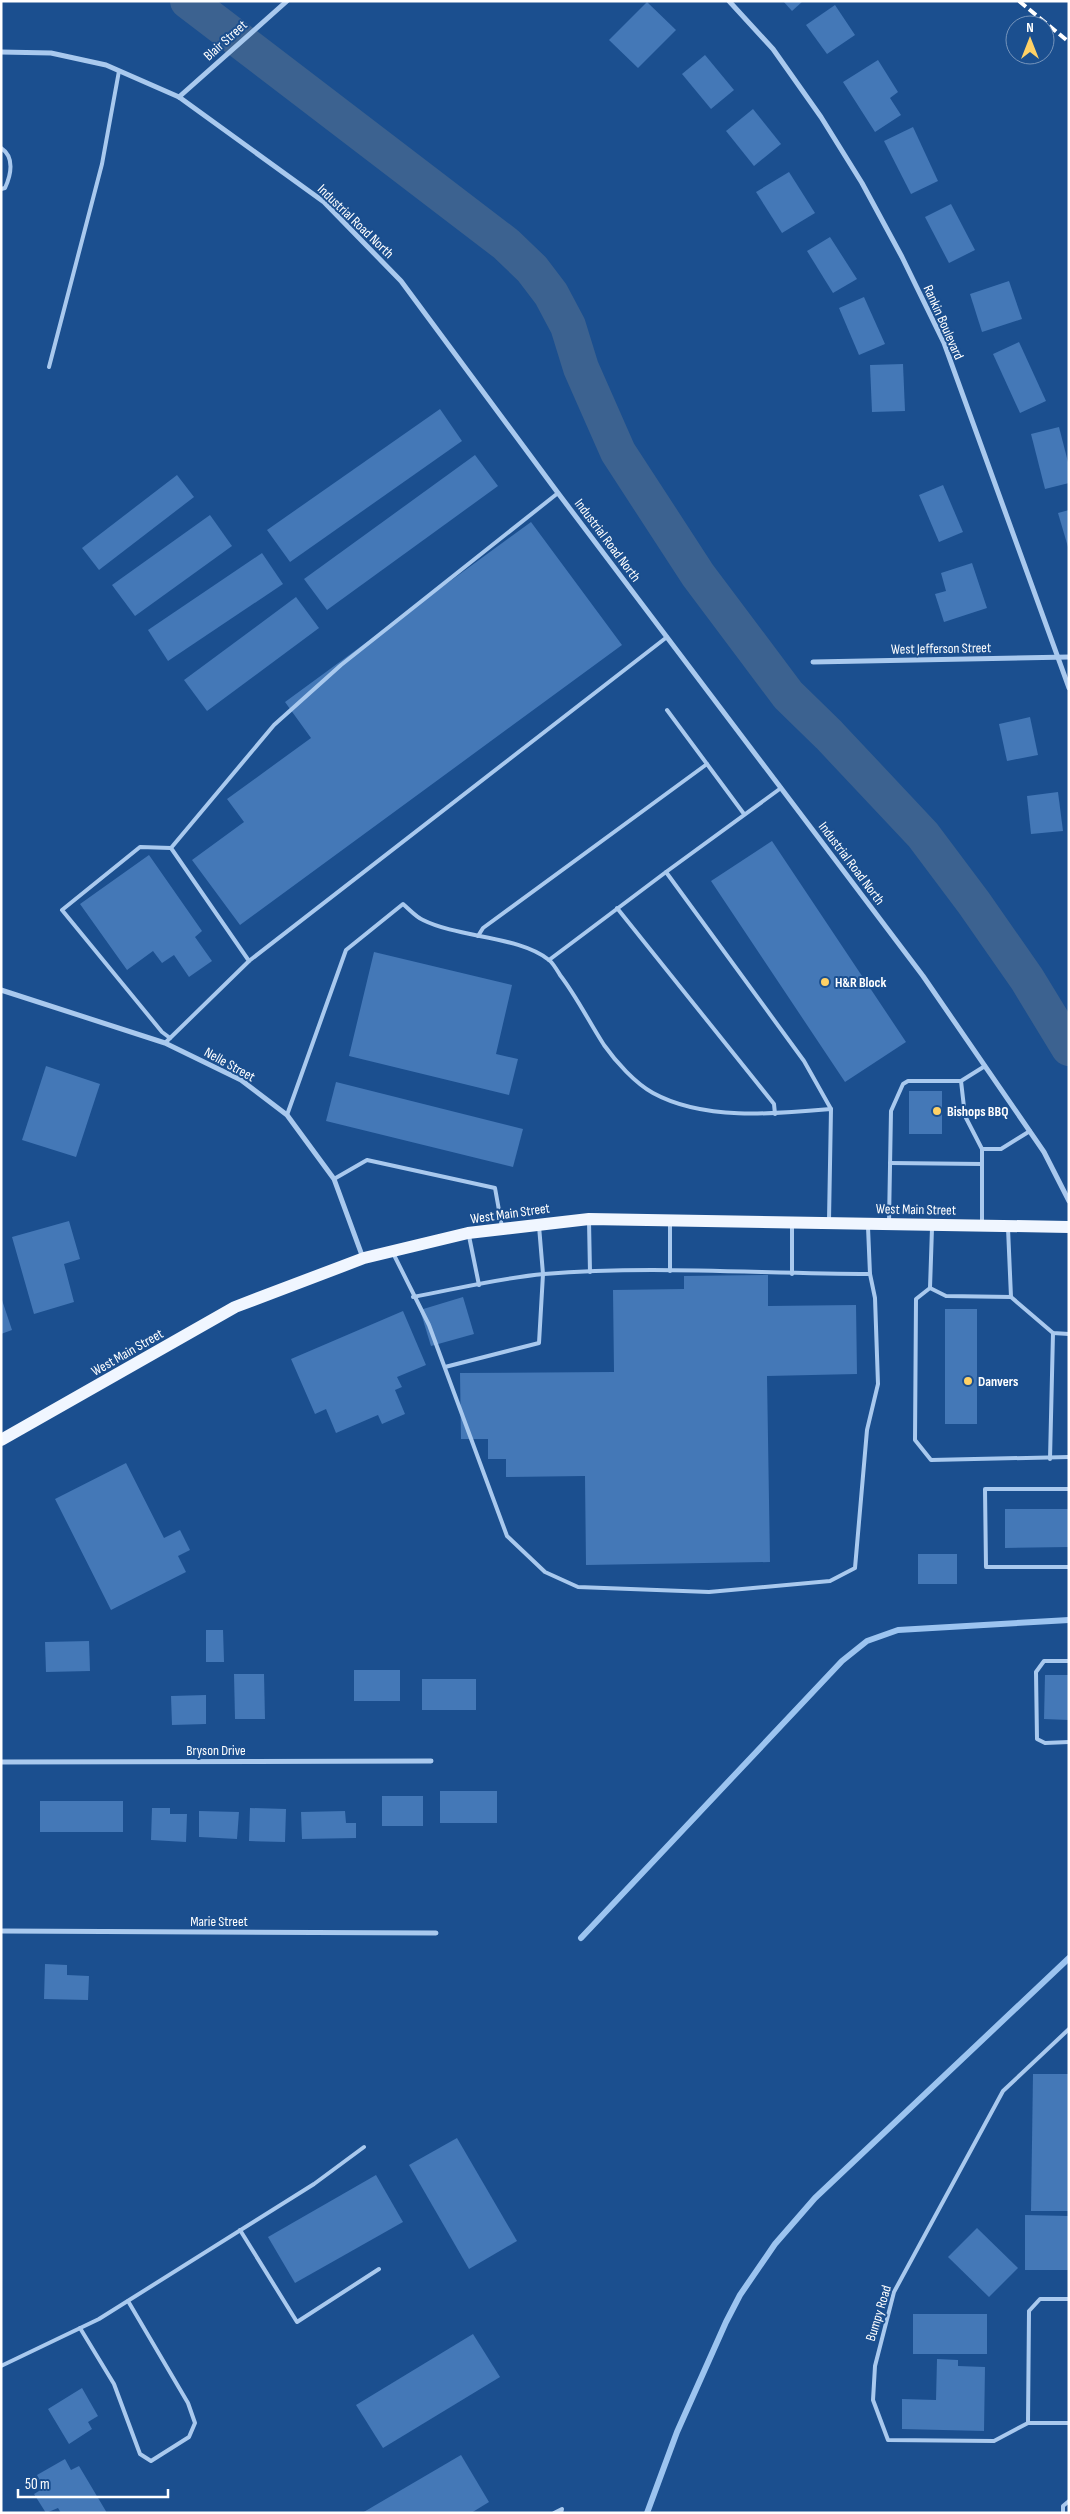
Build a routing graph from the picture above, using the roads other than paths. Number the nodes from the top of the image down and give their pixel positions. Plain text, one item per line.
1 (287, 1) edge
2 (729, 1) edge
3 (1, 52) edge
4 (119, 71) junction
5 (179, 97) junction
6 (1, 148) edge
7 (1, 189) edge
8 (50, 367) dead end
9 (558, 494) junction
10 (667, 637) junction
11 (1056, 657) junction
12 (1069, 657) edge
13 (813, 662) dead end
14 (1069, 688) edge
15 (667, 710) dead end
16 (706, 764) junction
17 (781, 788) junction
18 (744, 814) junction
19 (171, 848) junction
20 (666, 872) junction
21 (617, 908) junction
22 (478, 936) junction
23 (549, 960) junction
24 (249, 961) junction
25 (1, 990) edge
26 (170, 1038) junction
27 (165, 1043) junction
28 (985, 1066) junction
29 (961, 1082) junction
30 (831, 1109) junction
31 (287, 1114) junction
32 (775, 1114) junction
33 (1030, 1131) junction
34 (982, 1149) junction
35 (890, 1163) junction
36 (982, 1164) junction
37 (334, 1179) junction
38 (1069, 1201) edge
39 (589, 1219) junction
40 (670, 1220) junction
41 (792, 1222) junction
42 (829, 1223) junction
43 (868, 1223) junction
44 (538, 1224) junction
45 (889, 1224) junction
46 (932, 1224) junction
47 (982, 1225) junction
48 (1008, 1226) junction
49 (1069, 1227) edge
50 (503, 1229) junction
51 (468, 1233) junction
52 (392, 1251) junction
53 (364, 1258) junction
54 (670, 1271) junction
55 (590, 1272) junction
56 (543, 1274) junction
57 (792, 1274) junction
58 (870, 1274) junction
59 (479, 1285) junction
60 (930, 1288) junction
61 (413, 1296) junction
62 (1011, 1297) junction
63 (1052, 1333) junction
64 (1069, 1334) edge
65 (444, 1367) junction
66 (1, 1440) edge
67 (1069, 1457) edge
68 (1050, 1459) junction
69 (1069, 1489) edge
70 (1069, 1567) edge
71 (1069, 1661) edge
72 (1069, 1742) edge
73 (431, 1761) dead end
74 (1, 1762) edge
75 (1, 1931) edge
76 (436, 1933) dead end
77 (1069, 2029) edge
78 (364, 2147) dead end
79 (240, 2230) junction
80 (378, 2269) dead end
81 (1069, 2299) edge
82 (128, 2301) junction
83 (80, 2328) junction
84 (1, 2366) edge
85 (1028, 2423) junction
86 (1069, 2423) edge
87 (1069, 2501) edge
88 (554, 2513) edge
89 (561, 2513) edge
90 (1063, 2513) edge

1 - 5 street, Blair Street
2 - 11 street, Rankin Boulevard
3 - 4 street, Industrial Road North
4 - 5 street, Industrial Road North
4 - 8 lane
5 - 9 street, Industrial Road North
6 - 7 lane
9 - 10 street, Industrial Road North
9 - 19 lane
10 - 17 street, Industrial Road North
10 - 24 lane
11 - 12 street, West Jefferson Street
11 - 13 street, West Jefferson Street
11 - 14 street, Rankin Boulevard
15 - 16 lane
16 - 18 lane
16 - 22 lane
17 - 18 lane
17 - 28 street, Industrial Road North
18 - 20 lane
19 - 24 lane
19 - 26 lane
20 - 21 lane
20 - 30 lane
21 - 23 lane
21 - 32 lane
22 - 23 lane
22 - 31 lane
23 - 32 lane
24 - 26 lane
25 - 27 street, Nelle Street
26 - 27 lane
27 - 31 street, Nelle Street
28 - 29 lane
28 - 33 street, Industrial Road North
29 - 34 lane
29 - 35 lane
30 - 32 lane
30 - 42 lane
31 - 37 street, Nelle Street
33 - 34 lane
33 - 38 street, Industrial Road North
34 - 36 lane
35 - 36 lane
35 - 45 lane
36 - 47 lane
37 - 50 lane
37 - 53 street, Nelle Street
39 - 40 main road, West Main Street
39 - 44 main road, West Main Street
39 - 55 lane
40 - 41 main road, West Main Street
40 - 54 lane
41 - 42 main road, West Main Street
41 - 57 lane
42 - 43 main road, West Main Street
43 - 45 main road, West Main Street
43 - 58 lane
44 - 50 main road, West Main Street
44 - 56 lane
45 - 46 main road, West Main Street
46 - 47 main road, West Main Street
46 - 60 lane
47 - 48 main road, West Main Street
48 - 49 main road, West Main Street
48 - 62 lane
50 - 51 main road, West Main Street
51 - 52 main road, West Main Street
51 - 59 lane
52 - 53 main road, West Main Street
52 - 61 lane
53 - 66 main road, West Main Street
54 - 55 lane
54 - 57 lane
55 - 56 lane
56 - 59 lane
56 - 65 lane
57 - 58 lane
58 - 65 lane
59 - 61 lane
60 - 62 lane
60 - 68 lane
61 - 65 lane
62 - 63 lane
63 - 64 lane
63 - 68 lane
67 - 68 lane
69 - 70 lane
71 - 72 lane
73 - 74 street, Bryson Drive
75 - 76 street, Marie Street
77 - 85 lane, Bumpy Road
78 - 79 lane
79 - 80 lane
79 - 82 lane
81 - 85 lane
82 - 83 lane
82 - 83 lane
83 - 84 lane
85 - 86 lane, Bumpy Road
87 - 90 lane
88 - 89 lane

